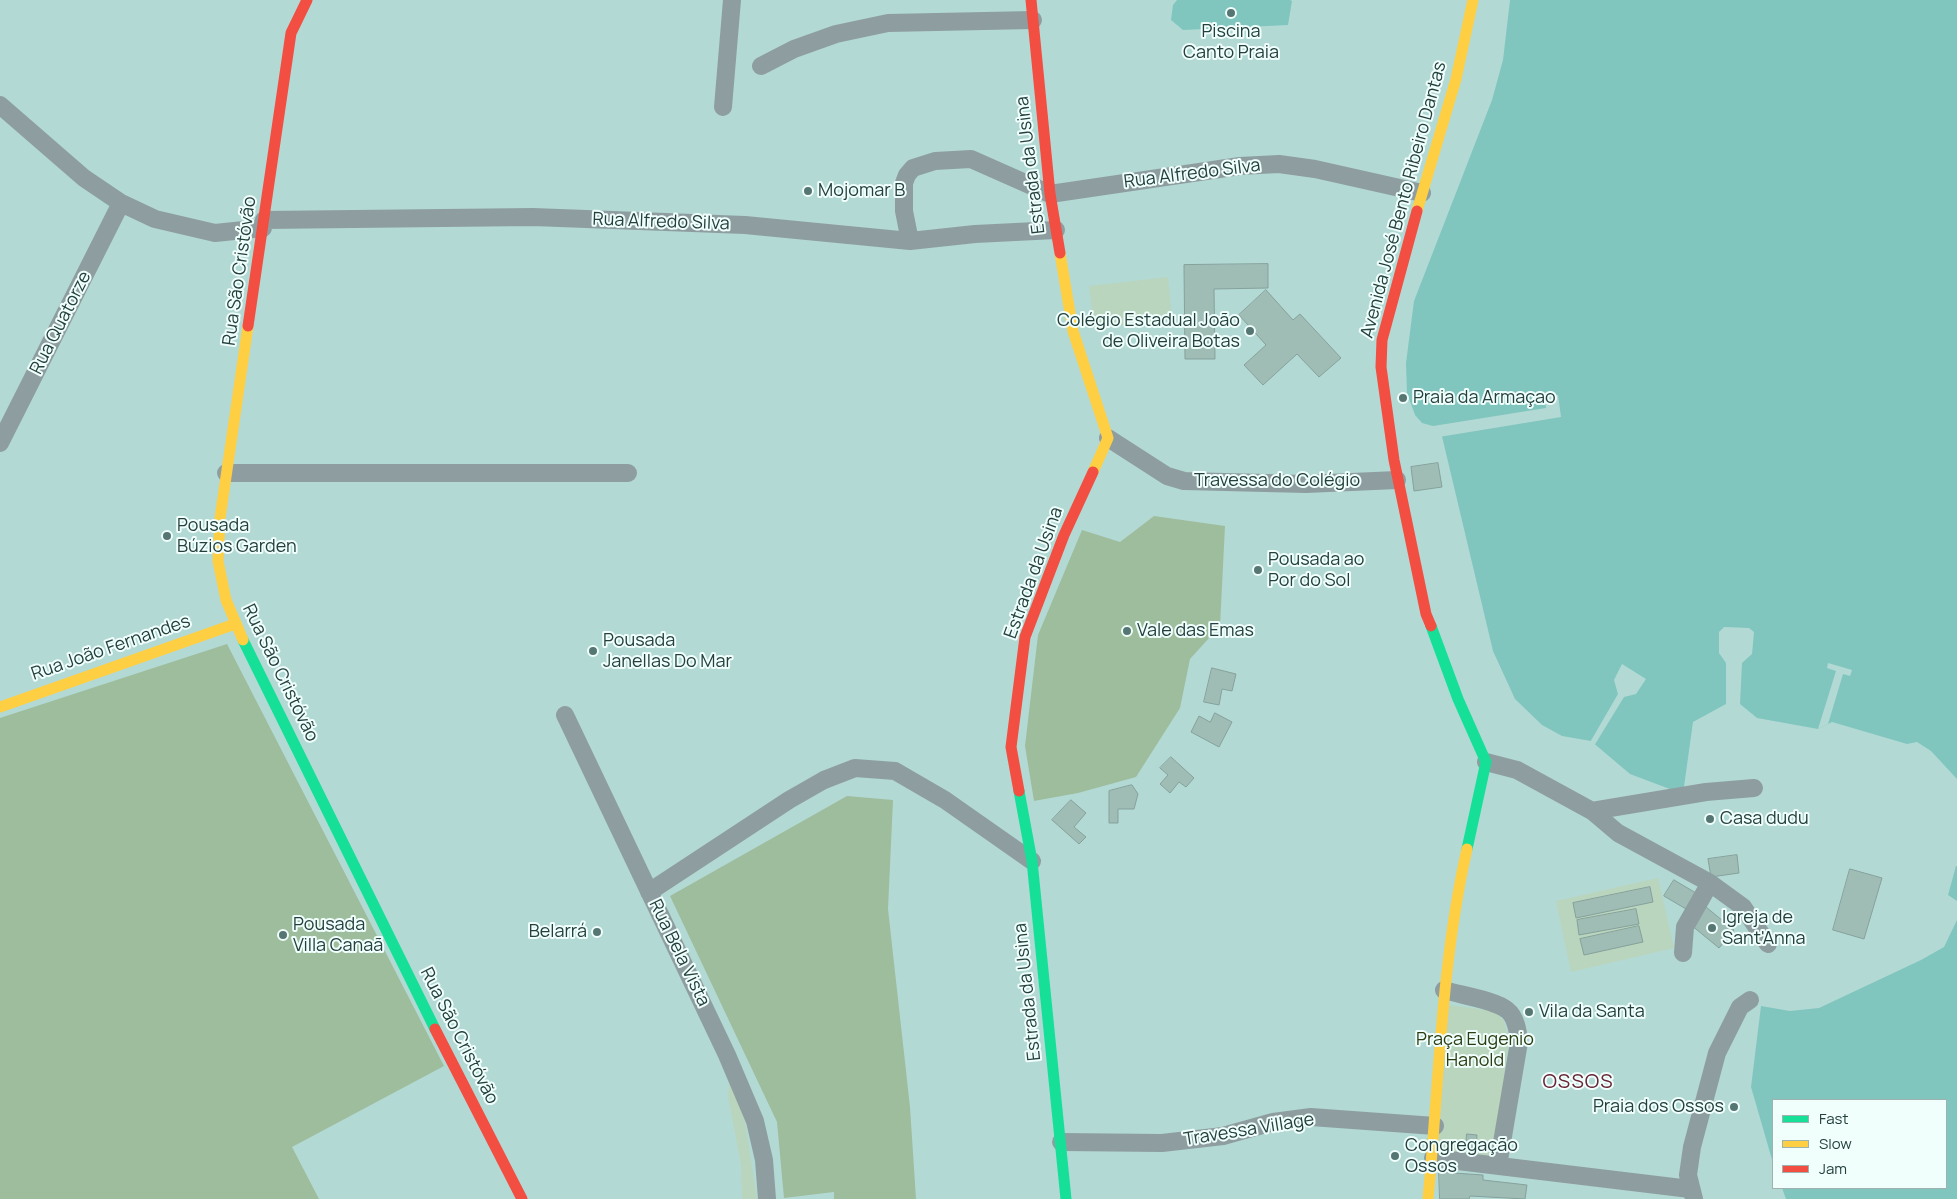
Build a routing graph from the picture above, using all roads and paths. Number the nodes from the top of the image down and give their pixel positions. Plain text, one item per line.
1 (306, 0) edge
2 (732, 0) edge
3 (1031, 0) edge
4 (1473, 0) edge
5 (1033, 20) junction
6 (761, 66) dead end
7 (0, 105) edge
8 (723, 107) dead end
9 (1422, 193) junction
10 (1050, 194) junction
11 (121, 203) junction
12 (264, 224) junction
13 (1056, 230) junction
14 (910, 241) junction
15 (1108, 438) junction
16 (0, 443) edge
17 (226, 473) junction
18 (628, 473) dead end
19 (1398, 480) junction
20 (235, 624) junction
21 (0, 708) edge
22 (564, 715) dead end
23 (1486, 762) junction
24 (1754, 788) dead end
25 (1592, 811) junction
26 (1032, 861) junction
27 (1710, 884) junction
28 (649, 892) junction
29 (1768, 944) dead end
30 (1683, 953) dead end
31 (1444, 990) junction
32 (1745, 1003) dead end
33 (1436, 1126) junction
34 (1062, 1142) junction
35 (1433, 1158) junction
36 (1498, 1166) junction
37 (1692, 1194) edge
38 (522, 1199) edge
39 (767, 1199) edge
40 (1066, 1199) edge
41 (1428, 1199) edge

1 - 12 main road, Rua São Cristóvão
2 - 8 street
3 - 5 main road, Estrada da Usina
4 - 9 main road, Avenida José Bento Ribeiro Dantas
5 - 6 street
5 - 10 main road, Estrada da Usina
7 - 11 street, Rua Alfredo Silva
9 - 10 street, Rua Alfredo Silva
9 - 19 main road, Avenida José Bento Ribeiro Dantas
10 - 13 main road, Estrada da Usina
10 - 14 street
11 - 12 street, Rua Alfredo Silva
11 - 16 street, Rua Quatorze
12 - 14 street, Rua Alfredo Silva
12 - 17 main road, Rua São Cristóvão
13 - 14 street, Rua Alfredo Silva
13 - 15 main road, Estrada da Usina
15 - 19 street, Travessa do Colégio
15 - 26 main road, Estrada da Usina
17 - 18 street
17 - 20 main road, Rua São Cristóvão
19 - 23 main road, Avenida José Bento Ribeiro Dantas
20 - 21 main road, Rua João Fernandes
20 - 38 main road, Rua São Cristóvão
22 - 28 street, Rua Bela Vista
23 - 25 street
23 - 31 main road
24 - 25 street
25 - 27 street
26 - 28 street
26 - 34 main road, Estrada da Usina
27 - 29 street
27 - 30 street
28 - 39 street, Rua Bela Vista
31 - 33 main road
31 - 36 street
32 - 37 street
33 - 34 street, Travessa Village
33 - 35 main road
34 - 40 main road, Estrada da Usina
35 - 36 street
35 - 41 main road
36 - 37 street

